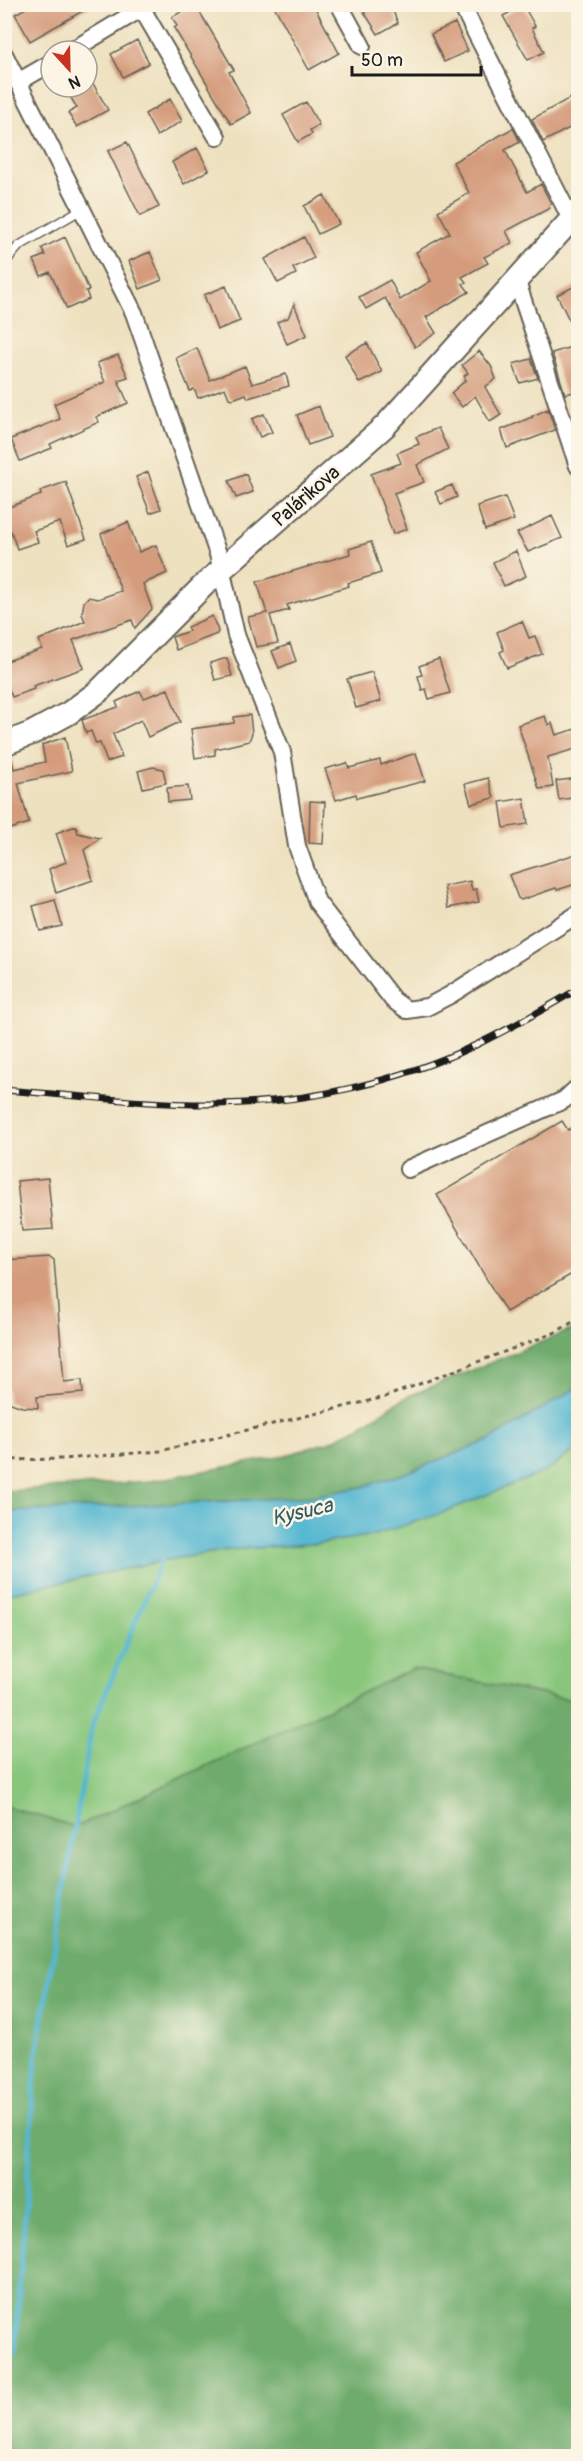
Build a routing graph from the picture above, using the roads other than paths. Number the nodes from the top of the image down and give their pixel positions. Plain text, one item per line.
1 (339, 4) edge
2 (461, 4) edge
3 (146, 7) edge
4 (91, 39) edge
5 (362, 46) dead end
6 (4, 54) edge
7 (39, 70) edge
8 (18, 82) junction
9 (217, 137) dead end
10 (81, 209) junction
11 (575, 215) edge
12 (4, 263) edge
13 (516, 279) junction
14 (579, 466) edge
15 (222, 570) junction
16 (4, 744) edge
17 (579, 914) edge
18 (579, 1087) edge
19 (408, 1169) dead end

1 - 5 street
2 - 11 street
3 - 4 street
3 - 9 street
6 - 8 street
7 - 8 street
8 - 10 street
10 - 12 lane
10 - 15 street
11 - 13 main road, Palárikova
13 - 14 street
13 - 15 main road, Palárikova
15 - 16 main road, Palárikova
15 - 17 street
18 - 19 street

